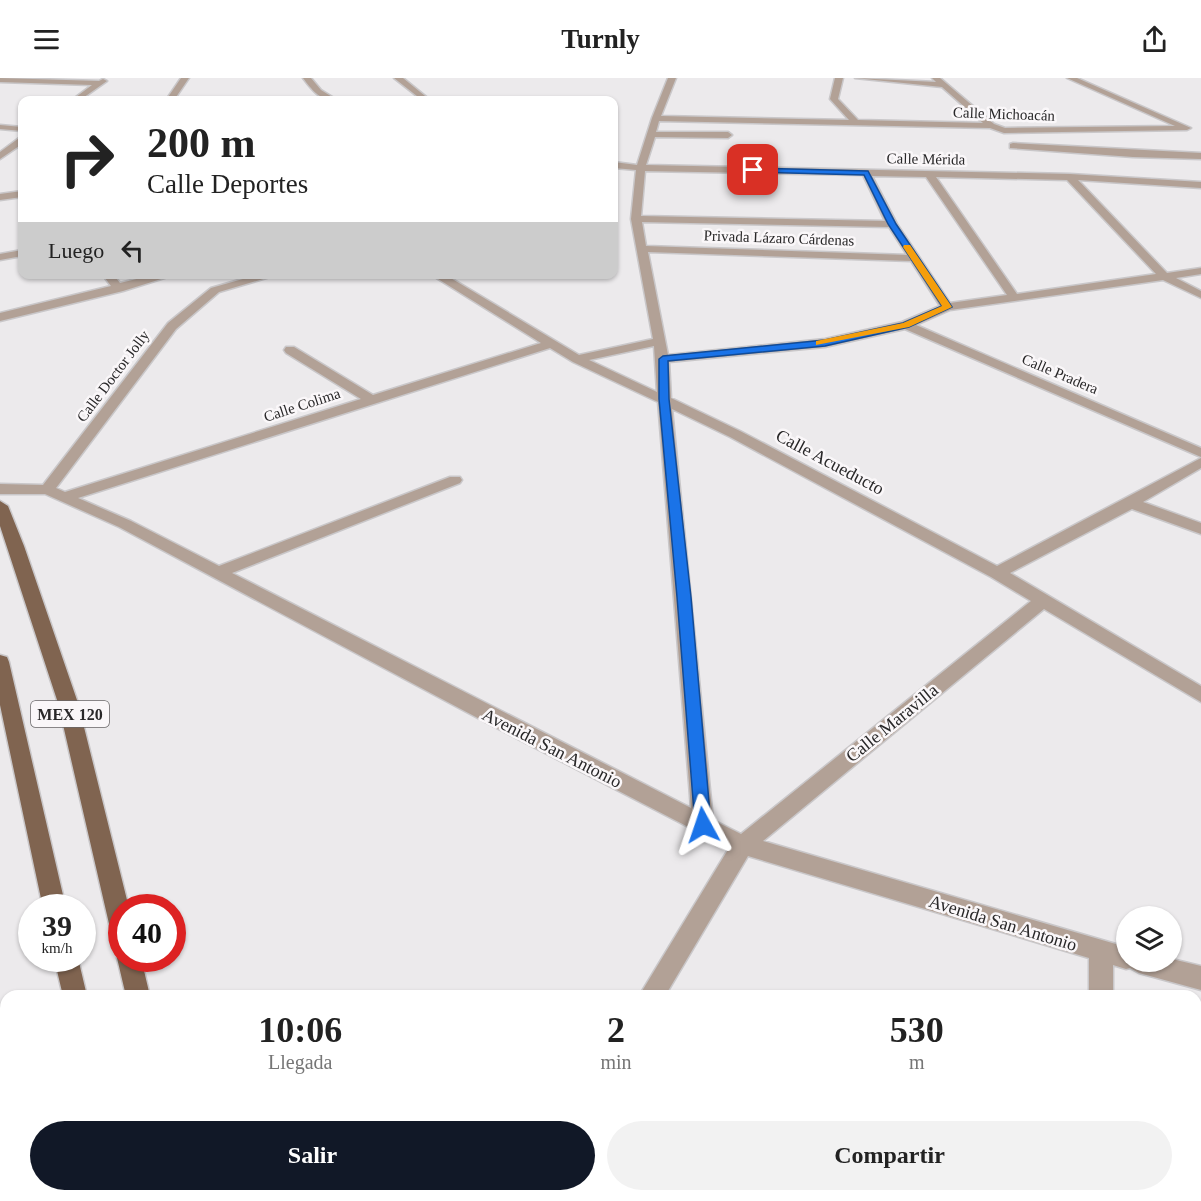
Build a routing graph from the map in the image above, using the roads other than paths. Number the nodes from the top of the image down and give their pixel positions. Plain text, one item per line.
1 (185, 78) edge
2 (307, 78) edge
3 (398, 78) edge
4 (672, 78) edge
5 (839, 78) edge
6 (859, 78) edge
7 (935, 78) edge
8 (1071, 78) edge
9 (0, 80) edge
10 (104, 81) edge
11 (943, 85) junction
12 (82, 96) edge
13 (173, 96) edge
14 (326, 96) edge
15 (421, 96) edge
16 (656, 118) junction
17 (0, 121) edge
18 (18, 122) edge
19 (856, 123) junction
20 (991, 126) junction
21 (0, 127) edge
22 (18, 129) edge
23 (1004, 131) junction
24 (652, 134) junction
25 (728, 135) dead end
26 (18, 143) edge
27 (1133, 154) junction
28 (0, 156) edge
29 (1201, 156) edge
30 (1154, 164) dead end
31 (618, 165) edge
32 (641, 168) junction
33 (866, 173) junction
34 (929, 174) junction
35 (1174, 174) dead end
36 (1070, 177) junction
37 (1198, 185) edge
38 (18, 195) edge
39 (0, 197) edge
40 (636, 219) junction
41 (892, 224) junction
42 (643, 249) junction
43 (18, 254) edge
44 (0, 257) edge
45 (914, 258) junction
46 (1201, 271) edge
47 (1164, 276) junction
48 (111, 279) edge
49 (154, 279) edge
50 (256, 279) edge
51 (443, 279) edge
52 (119, 289) junction
53 (1201, 295) edge
54 (1013, 296) junction
55 (947, 307) junction
56 (0, 317) edge
57 (906, 325) junction
58 (659, 341) junction
59 (549, 344) junction
60 (290, 350) dead end
61 (577, 359) junction
62 (663, 359) junction
63 (664, 399) junction
64 (372, 400) junction
65 (1201, 453) edge
66 (1201, 462) edge
67 (455, 480) dead end
68 (0, 489) edge
69 (56, 494) junction
70 (1131, 503) junction
71 (0, 506) edge
72 (1201, 529) edge
73 (218, 573) junction
74 (997, 573) junction
75 (1042, 602) junction
76 (0, 662) edge
77 (1201, 695) edge
78 (703, 825) junction
79 (743, 845) junction
80 (52, 894) edge
81 (114, 894) edge
82 (1101, 952) junction
83 (1116, 956) edge
84 (69, 972) edge
85 (132, 972) edge
86 (1178, 972) edge
87 (1201, 978) edge
88 (74, 990) edge
89 (137, 990) edge
90 (655, 990) edge
91 (1101, 990) edge

1 - 13 street
2 - 14 street
3 - 15 street
4 - 16 street
5 - 19 street
6 - 11 street
7 - 11 street
8 - 23 street, Calle Michoacán
9 - 10 street
10 - 12 street
11 - 20 street
16 - 19 street, Calle Michoacán
16 - 24 street
17 - 18 street
19 - 20 street, Calle Michoacán
20 - 23 street, Calle Michoacán
21 - 22 street
23 - 27 street
24 - 25 street
24 - 32 street
26 - 28 street
27 - 29 street
27 - 30 street
31 - 32 street, Calle Mérida
32 - 33 street, Calle Mérida
32 - 40 street
33 - 34 street, Calle Mérida
33 - 41 street
34 - 36 street, Calle Mérida
34 - 54 street
35 - 37 street
36 - 37 street, Calle Mérida
36 - 47 street
38 - 39 street
40 - 41 street
40 - 42 street
41 - 45 street
42 - 45 street, Privada Lázaro Cárdenas
42 - 58 street
43 - 44 street
45 - 55 street
46 - 47 street
47 - 53 street
47 - 54 street
48 - 52 street
49 - 52 street
50 - 69 street, Calle Doctor Jolly
51 - 59 street, Calle Acueducto
52 - 56 street
54 - 55 street
55 - 57 street
57 - 62 street
57 - 65 street, Calle Pradera
58 - 61 street
58 - 62 street
59 - 61 street, Calle Acueducto
59 - 64 street, Calle Colima
60 - 64 street
61 - 63 street, Calle Acueducto
62 - 63 street
63 - 74 street, Calle Acueducto
63 - 78 street
64 - 69 street, Calle Colima
66 - 70 street
67 - 73 street
68 - 69 street, Avenida San Antonio
69 - 73 street, Avenida San Antonio
70 - 72 street
70 - 74 street
71 - 81 main road, MEX 120
73 - 78 street, Avenida San Antonio
74 - 75 street, Calle Acueducto
75 - 77 street, Calle Acueducto
75 - 79 street, Calle Maravilla
76 - 80 main road, MEX 120
78 - 79 street, Avenida San Antonio
79 - 82 street, Avenida San Antonio
79 - 90 street, Calle Maravilla
82 - 83 street, Avenida San Antonio
82 - 91 street
84 - 88 main road
85 - 89 main road
86 - 87 street

